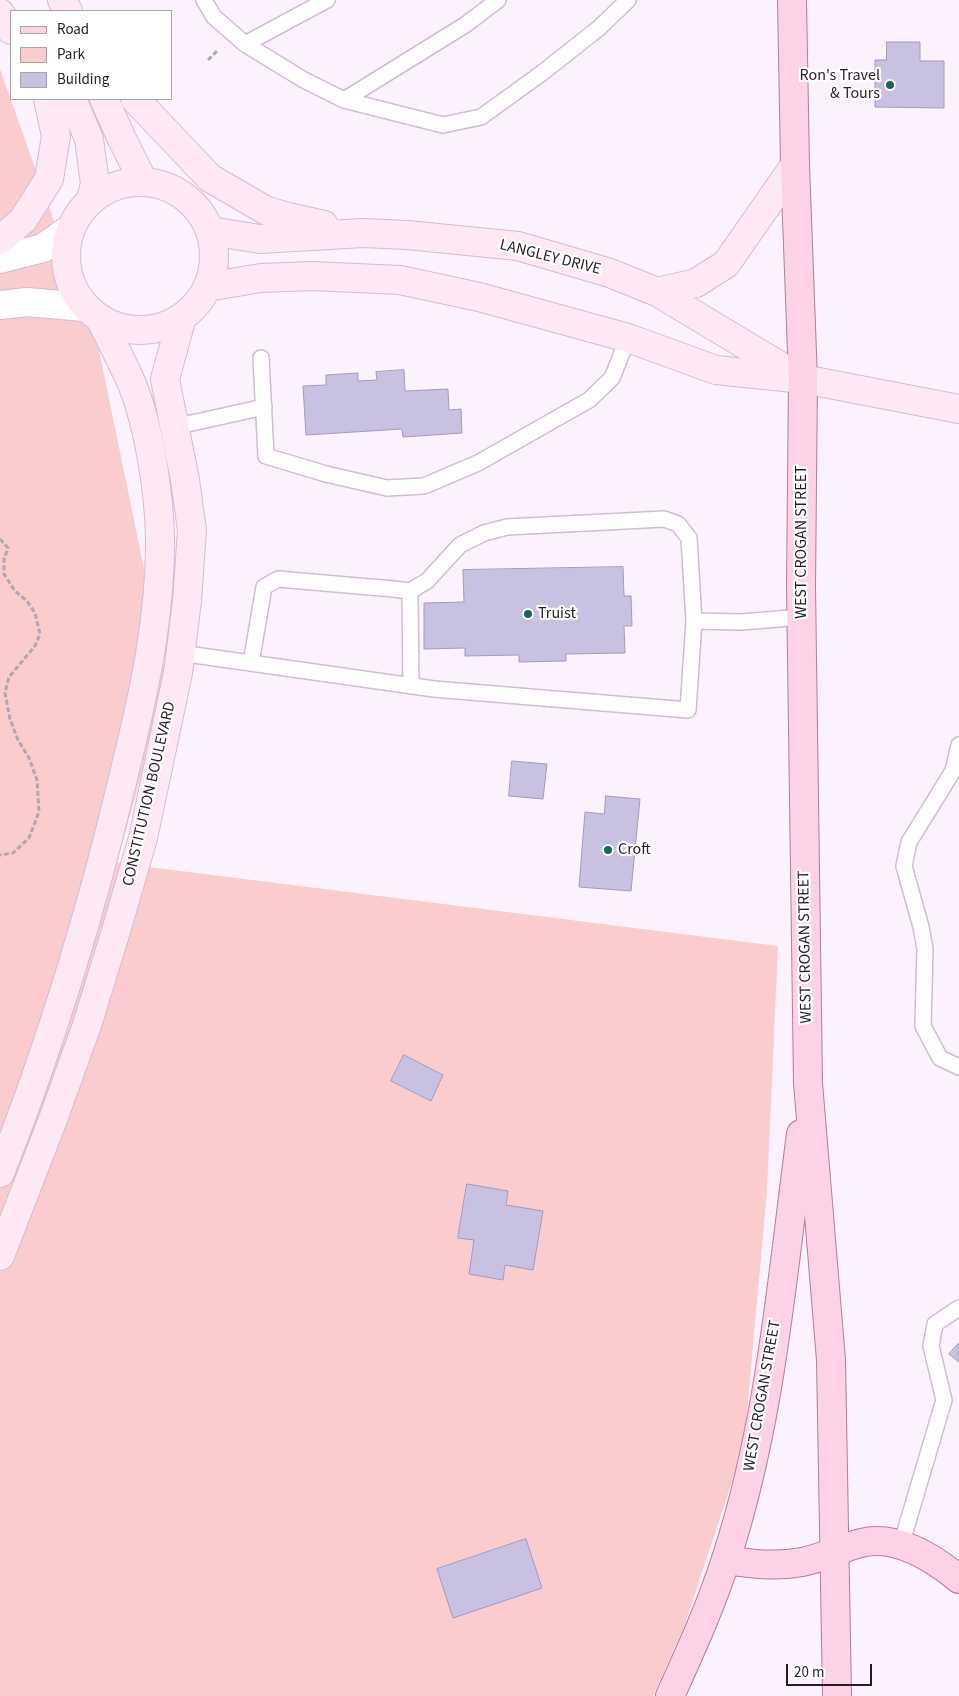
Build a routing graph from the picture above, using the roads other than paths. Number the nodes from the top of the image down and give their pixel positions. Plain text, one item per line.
1 (8, 0) edge
2 (204, 0) edge
3 (327, 0) edge
4 (498, 0) edge
5 (628, 0) edge
6 (792, 0) edge
7 (16, 10) edge
8 (0, 14) edge
9 (10, 29) edge
10 (245, 44) junction
11 (48, 100) edge
12 (72, 100) edge
13 (104, 100) edge
14 (137, 100) edge
15 (344, 100) junction
16 (795, 165) junction
17 (144, 181) junction
18 (91, 199) junction
19 (70, 229) junction
20 (210, 231) junction
21 (362, 234) junction
22 (0, 240) edge
23 (0, 259) edge
24 (208, 287) junction
25 (657, 292) junction
26 (0, 305) edge
27 (92, 313) junction
28 (182, 317) junction
29 (628, 338) junction
30 (261, 358) dead end
31 (803, 379) junction
32 (264, 407) junction
33 (959, 409) edge
34 (175, 425) junction
35 (410, 592) junction
36 (802, 617) junction
37 (694, 621) junction
38 (180, 653) junction
39 (251, 663) junction
40 (411, 686) junction
41 (959, 745) edge
42 (959, 1067) edge
43 (808, 1083) junction
44 (0, 1173) edge
45 (0, 1256) edge
46 (959, 1308) edge
47 (901, 1544) junction
48 (836, 1553) junction
49 (726, 1560) junction
50 (959, 1579) edge
51 (670, 1696) edge
52 (837, 1696) edge

1 - 7 street
2 - 10 lane
3 - 10 lane
4 - 15 lane
5 - 15 lane
6 - 16 main road, WEST CROGAN STREET
8 - 9 street
10 - 15 lane
11 - 22 street
12 - 18 street
13 - 17 street
14 - 21 street
16 - 25 street
16 - 31 main road, WEST CROGAN STREET
17 - 18 street
17 - 20 street
18 - 19 street
19 - 23 street
19 - 27 street
20 - 21 street, LANGLEY DRIVE
20 - 24 street
21 - 25 street, LANGLEY DRIVE
24 - 28 street
24 - 29 street, LANGLEY DRIVE
25 - 31 street, LANGLEY DRIVE
26 - 27 street
27 - 28 street
27 - 44 street, CONSTITUTION BOULEVARD
28 - 34 street, CONSTITUTION BOULEVARD
29 - 31 street, LANGLEY DRIVE
29 - 32 lane
30 - 32 lane
31 - 33 street, LANGLEY DRIVE
31 - 36 main road, WEST CROGAN STREET
32 - 34 lane
34 - 38 street, CONSTITUTION BOULEVARD
35 - 37 lane
35 - 39 lane
35 - 40 lane
36 - 37 lane
36 - 43 main road, WEST CROGAN STREET
37 - 40 lane
38 - 39 lane
38 - 45 street, CONSTITUTION BOULEVARD
39 - 40 lane
41 - 42 lane
43 - 48 main road, WEST CROGAN STREET
43 - 49 main road, WEST CROGAN STREET
46 - 47 lane
47 - 48 main road
47 - 50 main road
48 - 49 main road
48 - 52 main road, WEST CROGAN STREET
49 - 51 main road, WEST CROGAN STREET

